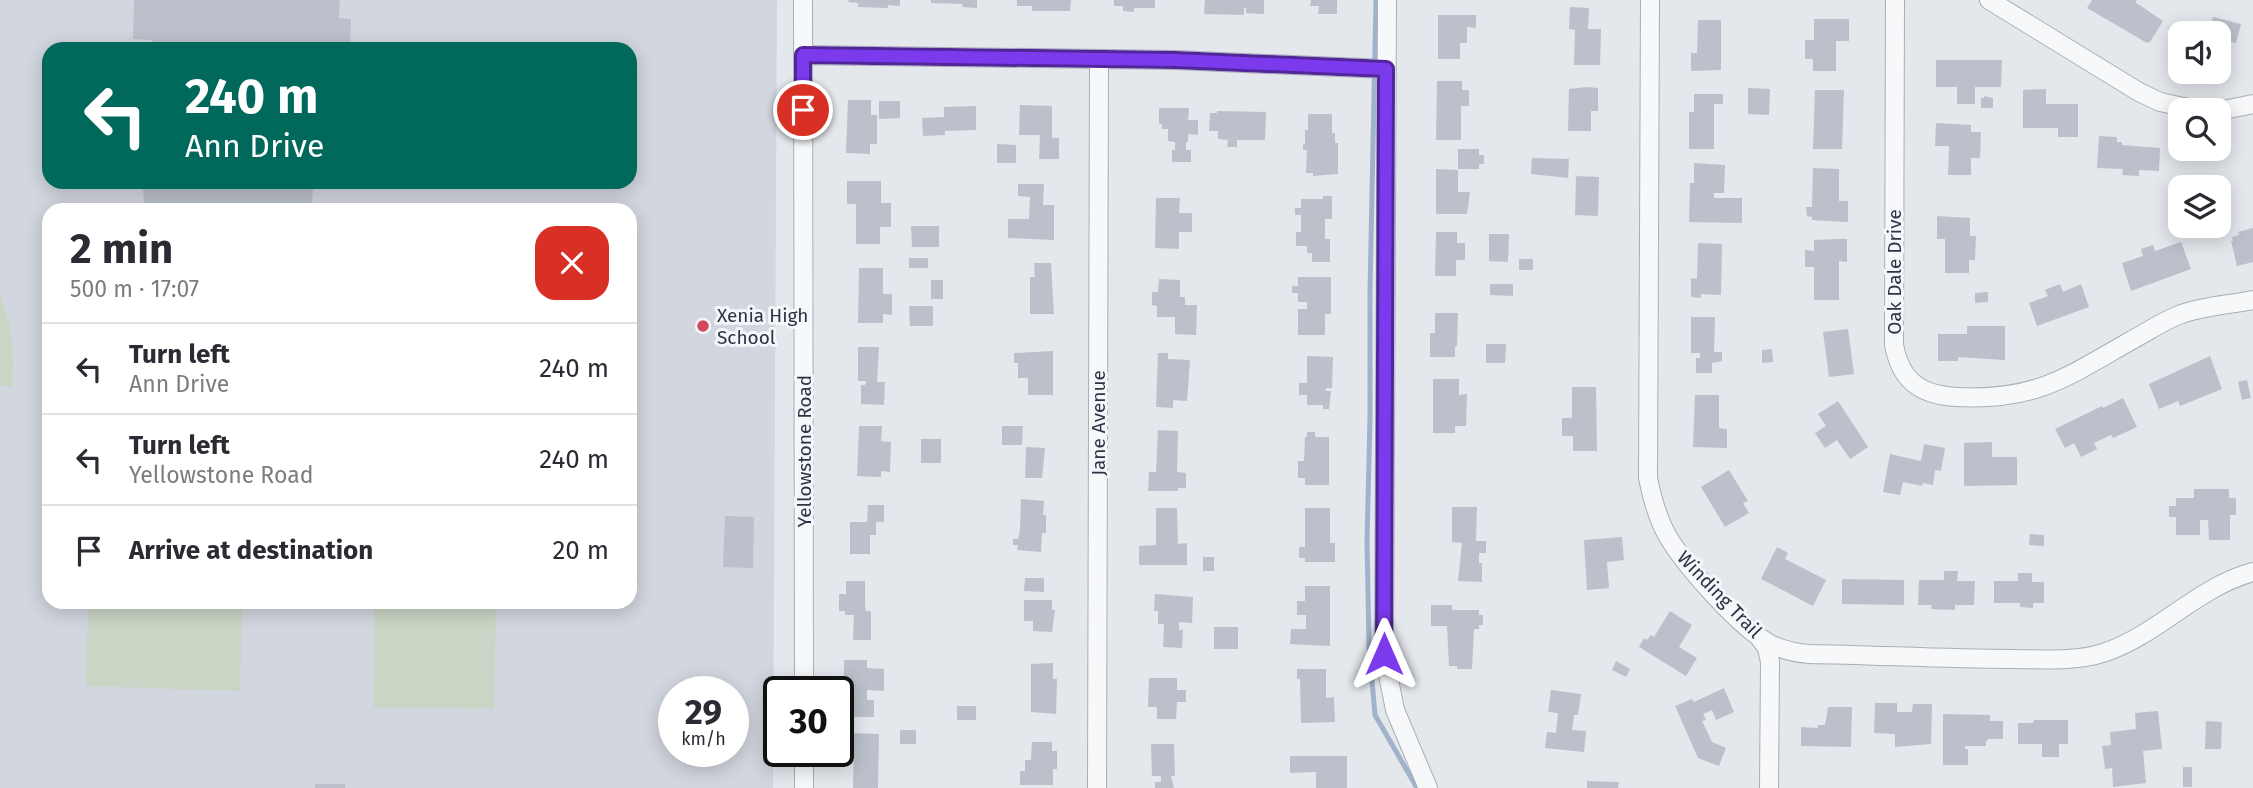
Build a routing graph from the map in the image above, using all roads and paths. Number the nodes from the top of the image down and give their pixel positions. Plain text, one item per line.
1 (803, 0) edge
2 (1387, 0) edge
3 (1650, 0) edge
4 (1895, 0) edge
5 (1989, 0) edge
6 (803, 55) junction
7 (1099, 59) junction
8 (1386, 69) junction
9 (2168, 104) edge
10 (2253, 104) edge
11 (2231, 109) edge
12 (2253, 300) edge
13 (2253, 572) edge
14 (1758, 637) junction
15 (804, 676) edge
16 (804, 767) edge
17 (804, 788) edge
18 (1097, 788) edge
19 (1428, 788) edge
20 (1769, 788) edge

1 - 6 street, Yellowstone Road
2 - 8 street
3 - 14 street, Winding Trail
4 - 12 street, Oak Dale Drive
5 - 9 street
6 - 7 street
6 - 15 street, Yellowstone Road
7 - 8 street
7 - 18 street, Jane Avenue
8 - 19 street
10 - 11 street
13 - 14 street, Winding Trail
14 - 20 street
16 - 17 street

